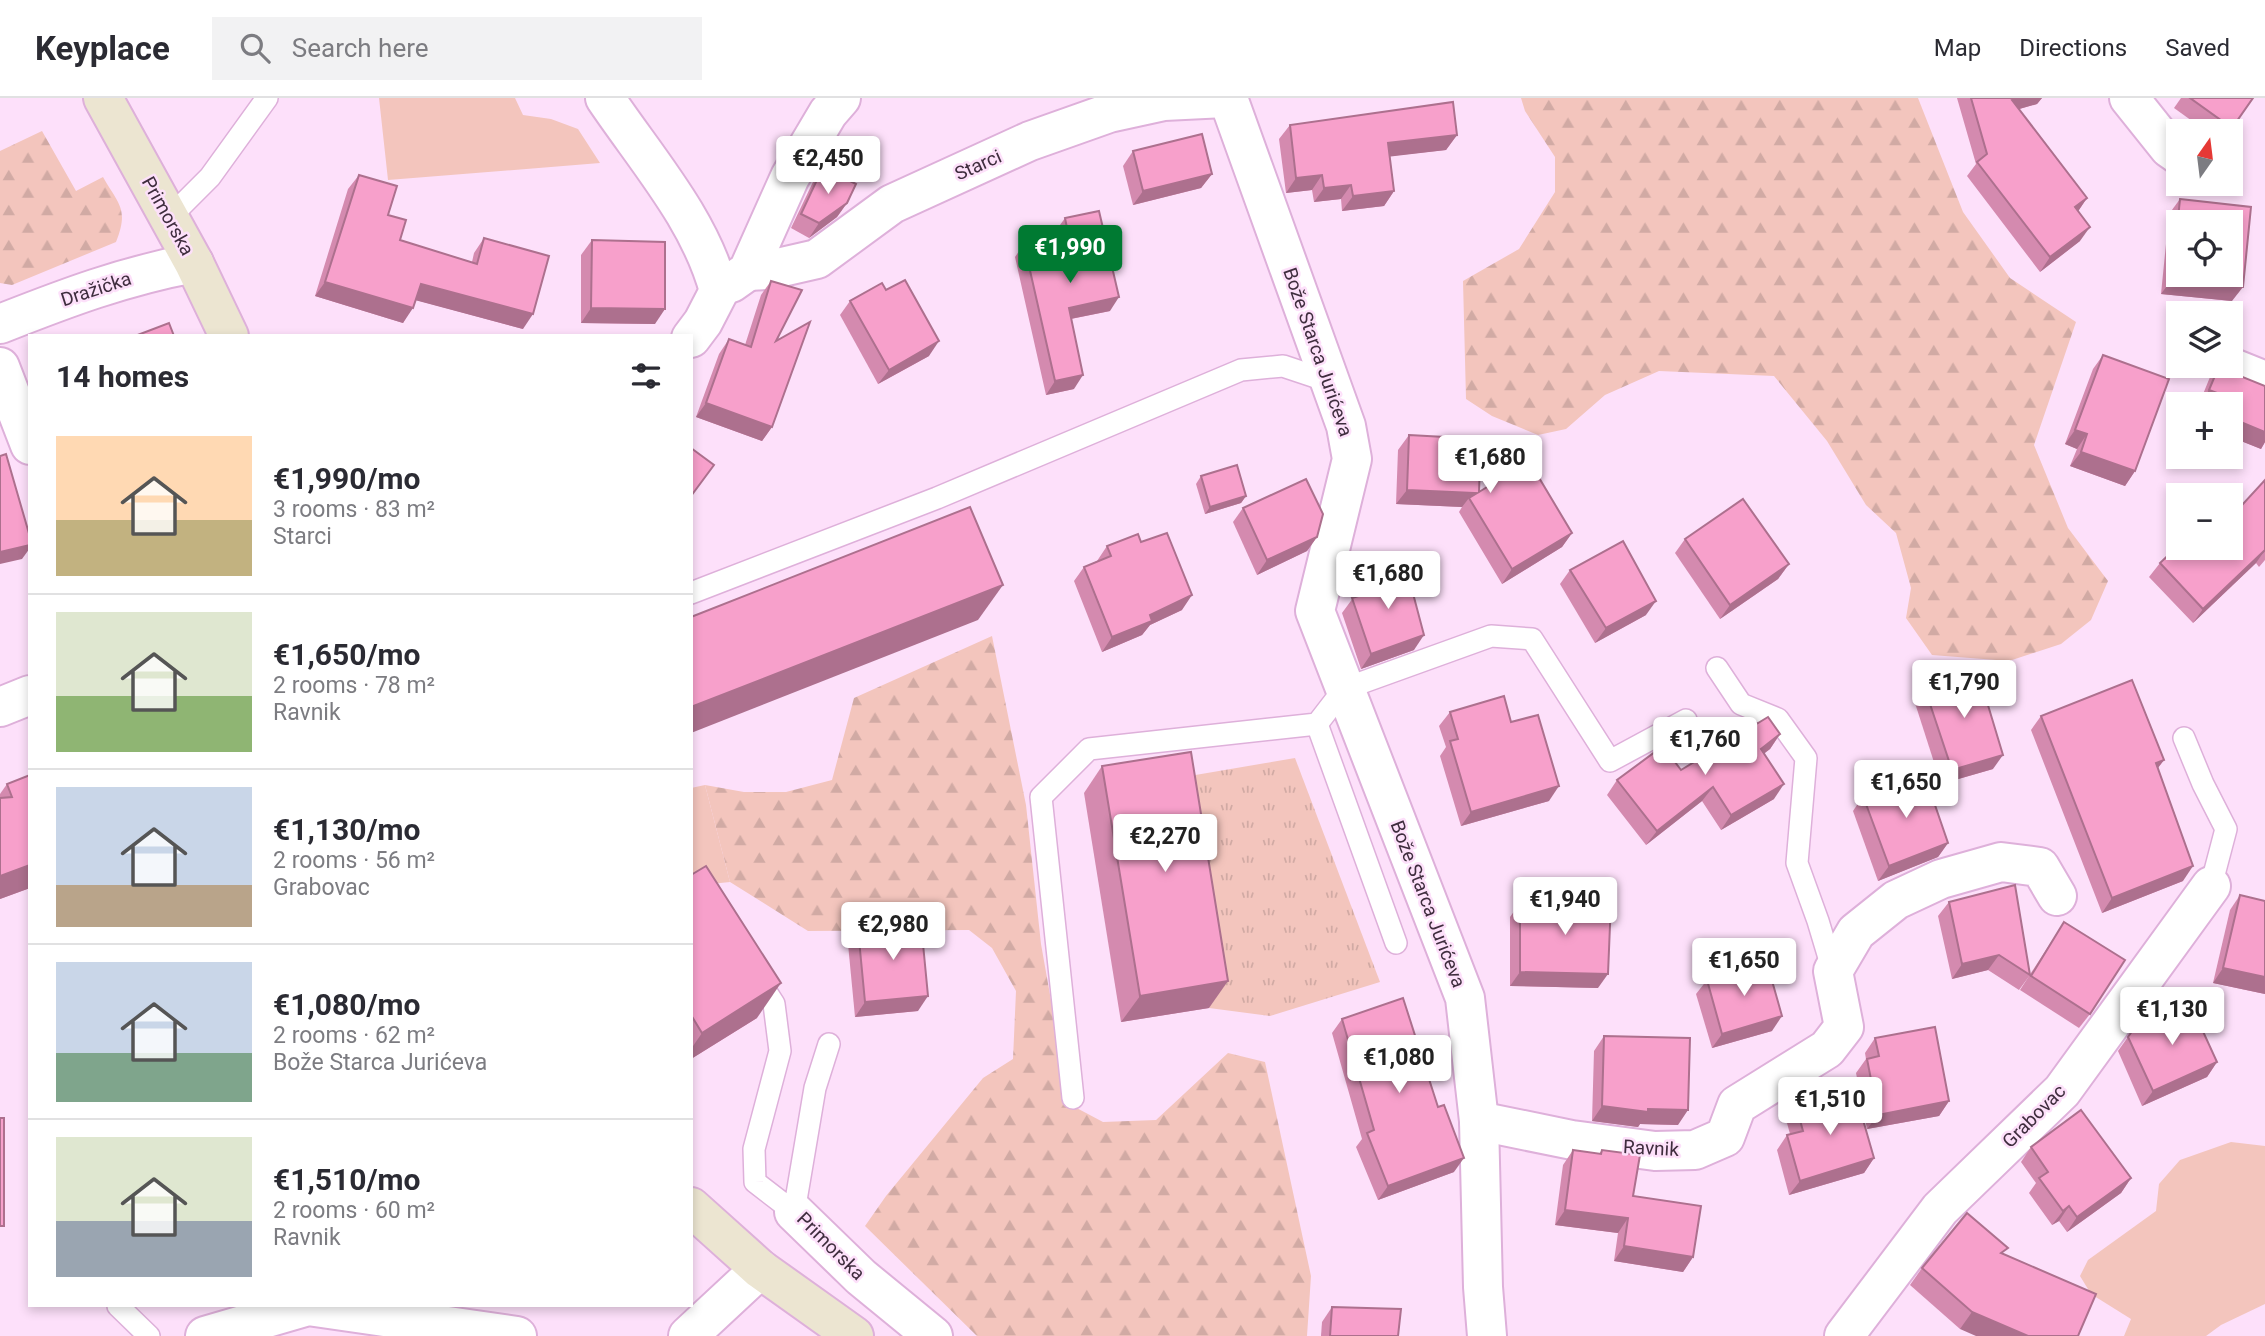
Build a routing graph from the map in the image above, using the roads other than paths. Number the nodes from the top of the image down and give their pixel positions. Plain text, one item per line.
1 (103, 98) edge
2 (267, 98) edge
3 (605, 98) edge
4 (841, 98) edge
5 (1227, 98) edge
6 (2129, 98) edge
7 (2166, 144) edge
8 (169, 218) junction
9 (194, 263) junction
10 (734, 281) junction
11 (0, 324) edge
12 (228, 334) edge
13 (693, 335) edge
14 (0, 367) edge
15 (2243, 372) edge
16 (2265, 381) edge
17 (1331, 382) junction
18 (28, 440) edge
19 (693, 592) edge
20 (1717, 668) dead end
21 (1345, 690) junction
22 (28, 696) edge
23 (0, 707) edge
24 (1686, 720) dead end
25 (1317, 723) junction
26 (2184, 738) dead end
27 (2211, 886) joint
28 (2057, 896) dead end
29 (1396, 943) dead end
30 (747, 963) edge
31 (1833, 971) junction
32 (829, 1044) dead end
33 (1073, 1098) dead end
34 (1479, 1121) junction
35 (693, 1209) edge
36 (794, 1212) junction
37 (760, 1269) junction
38 (119, 1307) edge
39 (305, 1307) edge
40 (315, 1307) edge
41 (149, 1336) edge
42 (205, 1336) edge
43 (517, 1336) edge
44 (688, 1336) edge
45 (854, 1336) edge
46 (933, 1336) edge
47 (1487, 1336) edge
48 (1844, 1336) edge

1 - 8 street, Primorska
2 - 8 lane
3 - 10 street
4 - 10 street
5 - 10 street, Starci
5 - 17 street, Bože Starca Jurićeva
6 - 7 street
8 - 9 street, Primorska
9 - 11 street, Dražička
9 - 12 street, Primorska
10 - 13 street
14 - 18 street
15 - 16 street
17 - 19 lane
17 - 21 street, Bože Starca Jurićeva
20 - 31 lane, Ravnik
21 - 24 lane
21 - 25 lane
21 - 34 street, Bože Starca Jurićeva
22 - 23 street
25 - 29 lane
25 - 33 lane
26 - 27 lane
27 - 48 street, Grabovac
28 - 31 street
30 - 36 lane
31 - 34 street, Ravnik
32 - 36 lane, Primorska
34 - 47 street, Bože Starca Jurićeva
35 - 37 street
36 - 46 street, Primorska
37 - 44 street
37 - 45 street
38 - 41 lane
39 - 42 street
40 - 43 street

